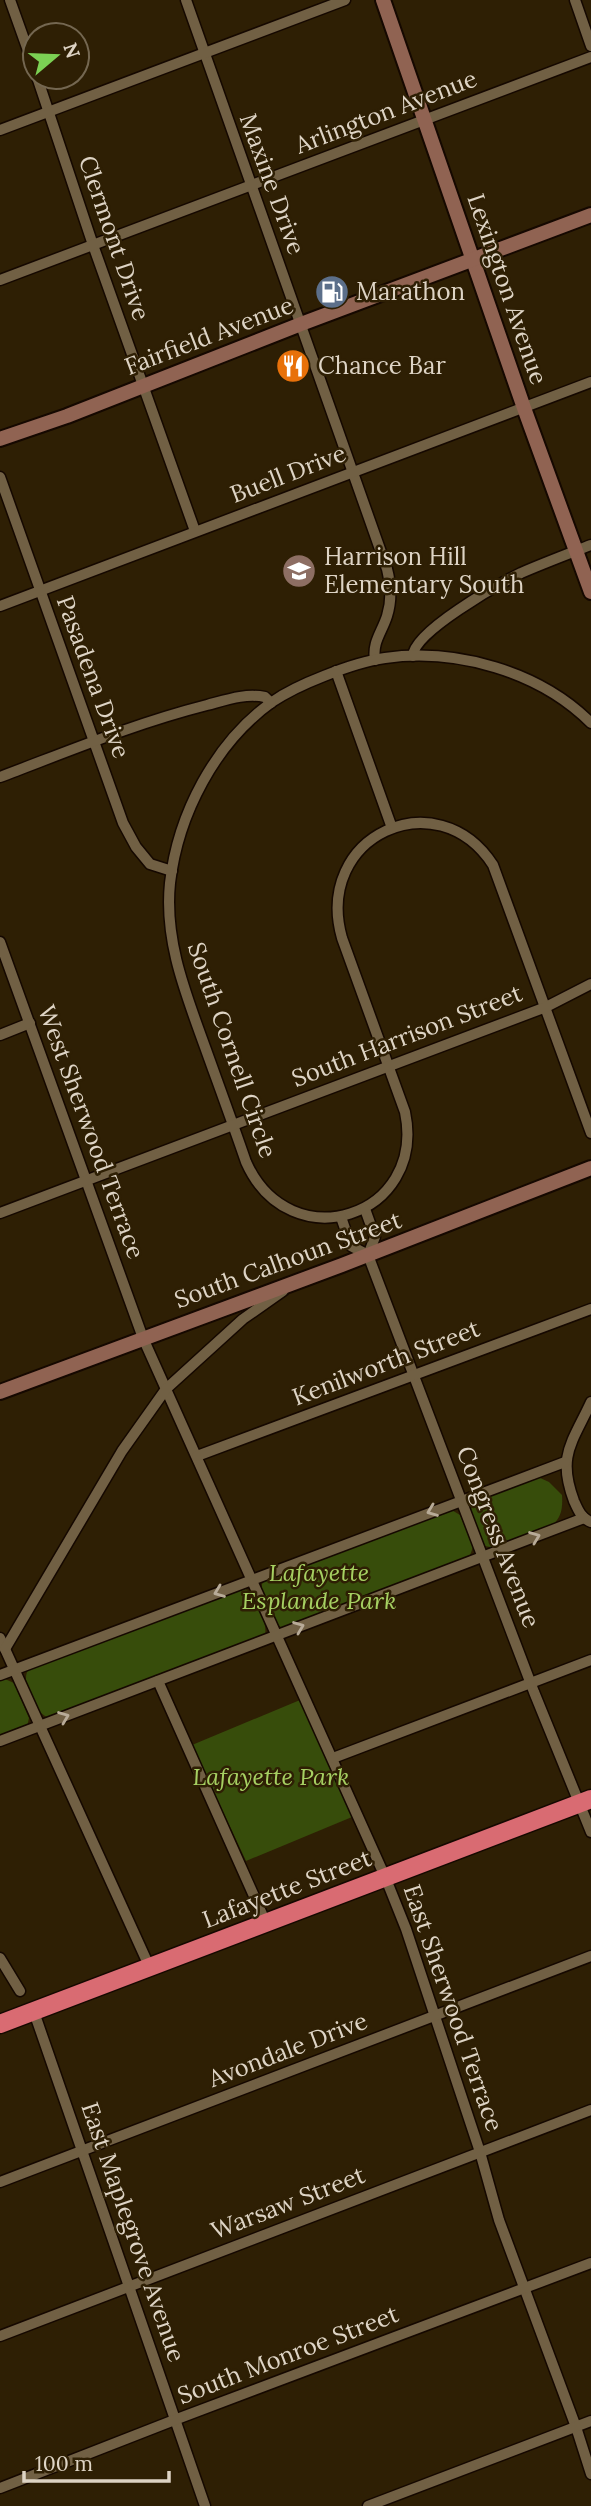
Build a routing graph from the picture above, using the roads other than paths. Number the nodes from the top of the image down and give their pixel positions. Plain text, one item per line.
1 (10, 0) edge
2 (186, 0) edge
3 (345, 0) edge
4 (383, 0) edge
5 (575, 0) edge
6 (21, 31) edge
7 (591, 46) edge
8 (203, 54) junction
9 (591, 57) edge
10 (42, 91) edge
11 (49, 110) junction
12 (425, 119) junction
13 (0, 130) edge
14 (251, 186) junction
15 (591, 215) edge
16 (93, 245) junction
17 (474, 258) junction
18 (0, 280) edge
19 (301, 324) junction
20 (591, 382) edge
21 (143, 385) junction
22 (524, 408) junction
23 (0, 439) edge
24 (353, 471) junction
25 (0, 477) edge
26 (195, 531) junction
27 (591, 545) edge
28 (576, 551) junction
29 (40, 591) junction
30 (591, 592) edge
31 (0, 606) edge
32 (413, 656) junction
33 (375, 660) junction
34 (336, 671) junction
35 (271, 703) junction
36 (589, 717) edge
37 (94, 740) junction
38 (0, 777) edge
39 (392, 828) junction
40 (172, 871) junction
41 (0, 942) edge
42 (591, 984) edge
43 (546, 1007) junction
44 (30, 1023) junction
45 (0, 1035) edge
46 (389, 1065) junction
47 (233, 1125) junction
48 (591, 1133) edge
49 (591, 1168) edge
50 (86, 1180) junction
51 (365, 1209) junction
52 (0, 1213) edge
53 (341, 1217) junction
54 (368, 1255) junction
55 (295, 1283) junction
56 (235, 1304) junction
57 (591, 1309) edge
58 (243, 1319) junction
59 (143, 1338) junction
60 (414, 1374) junction
61 (166, 1389) junction
62 (0, 1392) edge
63 (591, 1402) edge
64 (197, 1456) junction
65 (565, 1462) junction
66 (461, 1501) junction
67 (587, 1520) edge
68 (483, 1558) junction
69 (251, 1580) junction
70 (277, 1635) junction
71 (0, 1638) edge
72 (5, 1649) junction
73 (591, 1660) edge
74 (14, 1670) junction
75 (0, 1675) edge
76 (158, 1681) junction
77 (531, 1683) junction
78 (40, 1726) junction
79 (0, 1741) edge
80 (333, 1758) junction
81 (585, 1801) edge
82 (591, 1832) edge
83 (386, 1879) junction
84 (266, 1923) junction
85 (591, 1956) edge
86 (0, 1958) edge
87 (150, 1968) junction
88 (20, 1991) dead end
89 (34, 2012) junction
90 (433, 2017) junction
91 (0, 2024) edge
92 (591, 2110) edge
93 (82, 2151) junction
94 (480, 2152) junction
95 (0, 2182) edge
96 (591, 2263) edge
97 (130, 2287) junction
98 (523, 2289) junction
99 (0, 2336) edge
100 (177, 2419) junction
101 (591, 2421) edge
102 (576, 2427) junction
103 (591, 2474) edge
104 (0, 2488) edge
105 (205, 2506) edge
106 (368, 2506) edge

1 - 6 street
2 - 8 street, Maxine Drive
3 - 8 street
4 - 12 street, Lexington Avenue
5 - 7 street
8 - 11 street
8 - 14 street, Maxine Drive
9 - 12 street, Arlington Avenue
10 - 11 street, Clermont Drive
11 - 13 street
11 - 16 street, Clermont Drive
12 - 14 street, Arlington Avenue
12 - 17 street, Lexington Avenue
14 - 16 street, Arlington Avenue
14 - 19 street, Maxine Drive
15 - 17 street, Fairfield Avenue
16 - 18 street, Arlington Avenue
16 - 21 street, Clermont Drive
17 - 19 street, Fairfield Avenue
17 - 22 street, Lexington Avenue
19 - 21 street, Fairfield Avenue
19 - 24 street, Maxine Drive
20 - 22 street, Buell Drive
21 - 23 street, Fairfield Avenue
21 - 26 street, Clermont Drive
22 - 24 street, Buell Drive
22 - 28 street, Lexington Avenue
24 - 26 street, Buell Drive
24 - 33 street, Maxine Drive
25 - 29 street, Pasadena Drive
26 - 29 street, Buell Drive
27 - 28 street
28 - 30 street, Lexington Avenue
28 - 32 street
29 - 31 street, Buell Drive
29 - 37 street, Pasadena Drive
32 - 33 street, South Cornell Circle
32 - 36 street, South Cornell Circle
33 - 34 street, South Cornell Circle
34 - 35 street, South Cornell Circle
34 - 39 street
35 - 37 street
35 - 40 street, South Cornell Circle
37 - 38 street
37 - 40 street, Pasadena Drive
39 - 43 street
39 - 46 street
40 - 47 street, South Cornell Circle
41 - 44 street, West Sherwood Terrace
42 - 43 street, South Harrison Street
43 - 46 street, South Harrison Street
43 - 48 street
44 - 45 street
44 - 50 street, West Sherwood Terrace
46 - 47 street, South Harrison Street
46 - 51 street
47 - 50 street, South Harrison Street
47 - 53 street, South Cornell Circle
49 - 54 street, South Calhoun Street
50 - 52 street, South Harrison Street
50 - 59 street, West Sherwood Terrace
51 - 53 street, South Cornell Circle
51 - 54 street
53 - 54 street
54 - 55 street, South Calhoun Street
54 - 60 street, Congress Avenue
55 - 56 street, South Calhoun Street
55 - 58 street
56 - 58 street
56 - 59 street, South Calhoun Street
57 - 60 street, Kenilworth Street
58 - 61 street
59 - 61 street, East Sherwood Terrace
59 - 62 street, South Calhoun Street
60 - 64 street, Kenilworth Street
60 - 66 street, Congress Avenue
61 - 64 street, East Sherwood Terrace
61 - 72 street
63 - 65 street
64 - 69 street, East Sherwood Terrace
65 - 66 street
65 - 67 street
66 - 68 street, Congress Avenue
66 -> 69 street
68 -> 67 street
70 -> 68 street
68 - 77 street, Congress Avenue
69 - 70 street, East Sherwood Terrace
69 -> 74 street
70 - 76 street
70 - 80 street, East Sherwood Terrace
71 - 72 street
72 - 74 street
73 - 77 street
74 - 75 street
74 - 78 street
78 -> 76 street
76 - 84 street
77 - 80 street
77 - 81 street, Congress Avenue
78 - 79 street
78 - 87 street
80 - 83 street, East Sherwood Terrace
81 - 82 street, Congress Avenue
81 - 83 highway, Lafayette Street
83 - 84 highway, Lafayette Street
83 - 90 street, East Sherwood Terrace
84 - 87 highway, Lafayette Street
85 - 90 street, Avondale Drive
86 - 88 street
87 - 89 highway, Lafayette Street
89 - 91 highway, Lafayette Street
89 - 93 street, East Maplegrove Avenue
90 - 93 street, Avondale Drive
90 - 94 street, East Sherwood Terrace
92 - 94 street, Warsaw Street
93 - 95 street, Avondale Drive
93 - 97 street, East Maplegrove Avenue
94 - 97 street, Warsaw Street
94 - 98 street, East Sherwood Terrace
96 - 98 street, South Monroe Street
97 - 99 street, Warsaw Street
97 - 100 street, East Maplegrove Avenue
98 - 100 street, South Monroe Street
98 - 102 street, East Sherwood Terrace
100 - 104 street, South Monroe Street
100 - 105 street, East Maplegrove Avenue
101 - 102 street
102 - 103 street, East Sherwood Terrace
102 - 106 street

